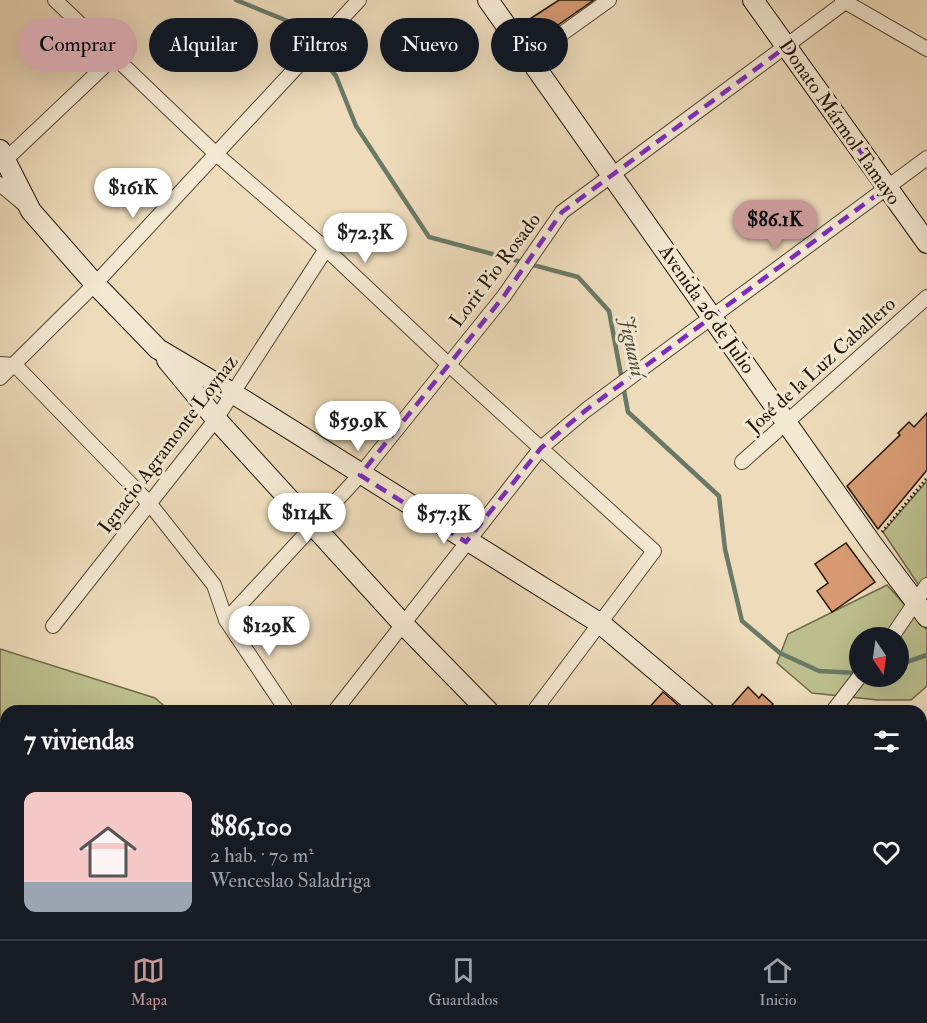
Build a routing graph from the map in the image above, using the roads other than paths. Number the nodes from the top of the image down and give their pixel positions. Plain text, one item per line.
1 (55, 0) edge
2 (359, 0) edge
3 (488, 0) edge
4 (609, 0) edge
5 (753, 0) edge
6 (845, 1) edge
7 (74, 18) edge
8 (500, 18) edge
9 (568, 29) edge
10 (787, 46) junction
11 (927, 49) edge
12 (98, 72) edge
13 (130, 72) edge
14 (538, 72) edge
15 (215, 153) junction
16 (927, 158) edge
17 (2, 159) edge
18 (612, 175) junction
19 (0, 184) edge
20 (886, 188) junction
21 (31, 211) junction
22 (927, 243) edge
23 (326, 249) junction
24 (95, 284) junction
25 (927, 297) edge
26 (713, 317) junction
27 (158, 349) junction
28 (0, 364) edge
29 (447, 364) junction
30 (15, 365) junction
31 (0, 378) edge
32 (234, 394) junction
33 (216, 418) junction
34 (787, 423) junction
35 (542, 448) junction
36 (742, 462) dead end
37 (360, 475) junction
38 (150, 504) junction
39 (316, 525) junction
40 (466, 542) junction
41 (927, 585) edge
42 (922, 609) edge
43 (226, 620) junction
44 (403, 624) junction
45 (601, 624) junction
46 (53, 626) dead end
47 (899, 627) edge
48 (852, 687) edge
49 (283, 705) edge
50 (340, 705) edge
51 (482, 705) edge
52 (539, 705) edge
53 (697, 705) edge
54 (838, 705) edge

1 - 7 street
2 - 15 street
3 - 8 street, Avenida 26 de Julio
4 - 9 street
5 - 10 street, Donato Mármol Tamayo
6 - 10 street, Lorit Pio Rosado
6 - 11 street
10 - 18 street, Lorit Pio Rosado
10 - 20 street, Donato Mármol Tamayo
12 - 17 street
13 - 15 street
14 - 18 street, Avenida 26 de Julio
15 - 23 street
15 - 24 street
16 - 20 street
17 - 21 street
18 - 26 street, Avenida 26 de Julio
18 - 29 street, Lorit Pio Rosado
19 - 21 street
20 - 22 street, Donato Mármol Tamayo
20 - 26 street
21 - 24 street
23 - 29 street
23 - 32 street, Ignacio Agramonte Loynaz
24 - 27 street
24 - 30 street
25 - 34 street, José de la Luz Caballero
26 - 34 street, Avenida 26 de Julio
26 - 35 street
27 - 32 street
27 - 33 street
28 - 30 street
29 - 35 street
29 - 37 street, Lorit Pio Rosado
30 - 31 street
30 - 38 street
32 - 33 street, Ignacio Agramonte Loynaz
32 - 37 street
33 - 38 street, Ignacio Agramonte Loynaz
33 - 39 street
34 - 36 street, José de la Luz Caballero
34 - 42 street, Avenida 26 de Julio
35 - 40 street
35 - 45 street
37 - 39 street, Lorit Pio Rosado
37 - 40 street
38 - 43 street
38 - 46 street, Ignacio Agramonte Loynaz
39 - 43 street, Lorit Pio Rosado
39 - 44 street
40 - 44 street
40 - 45 street
41 - 42 street
42 - 47 street
43 - 49 street
44 - 50 street
44 - 51 street
45 - 52 street
45 - 53 street
48 - 54 street

